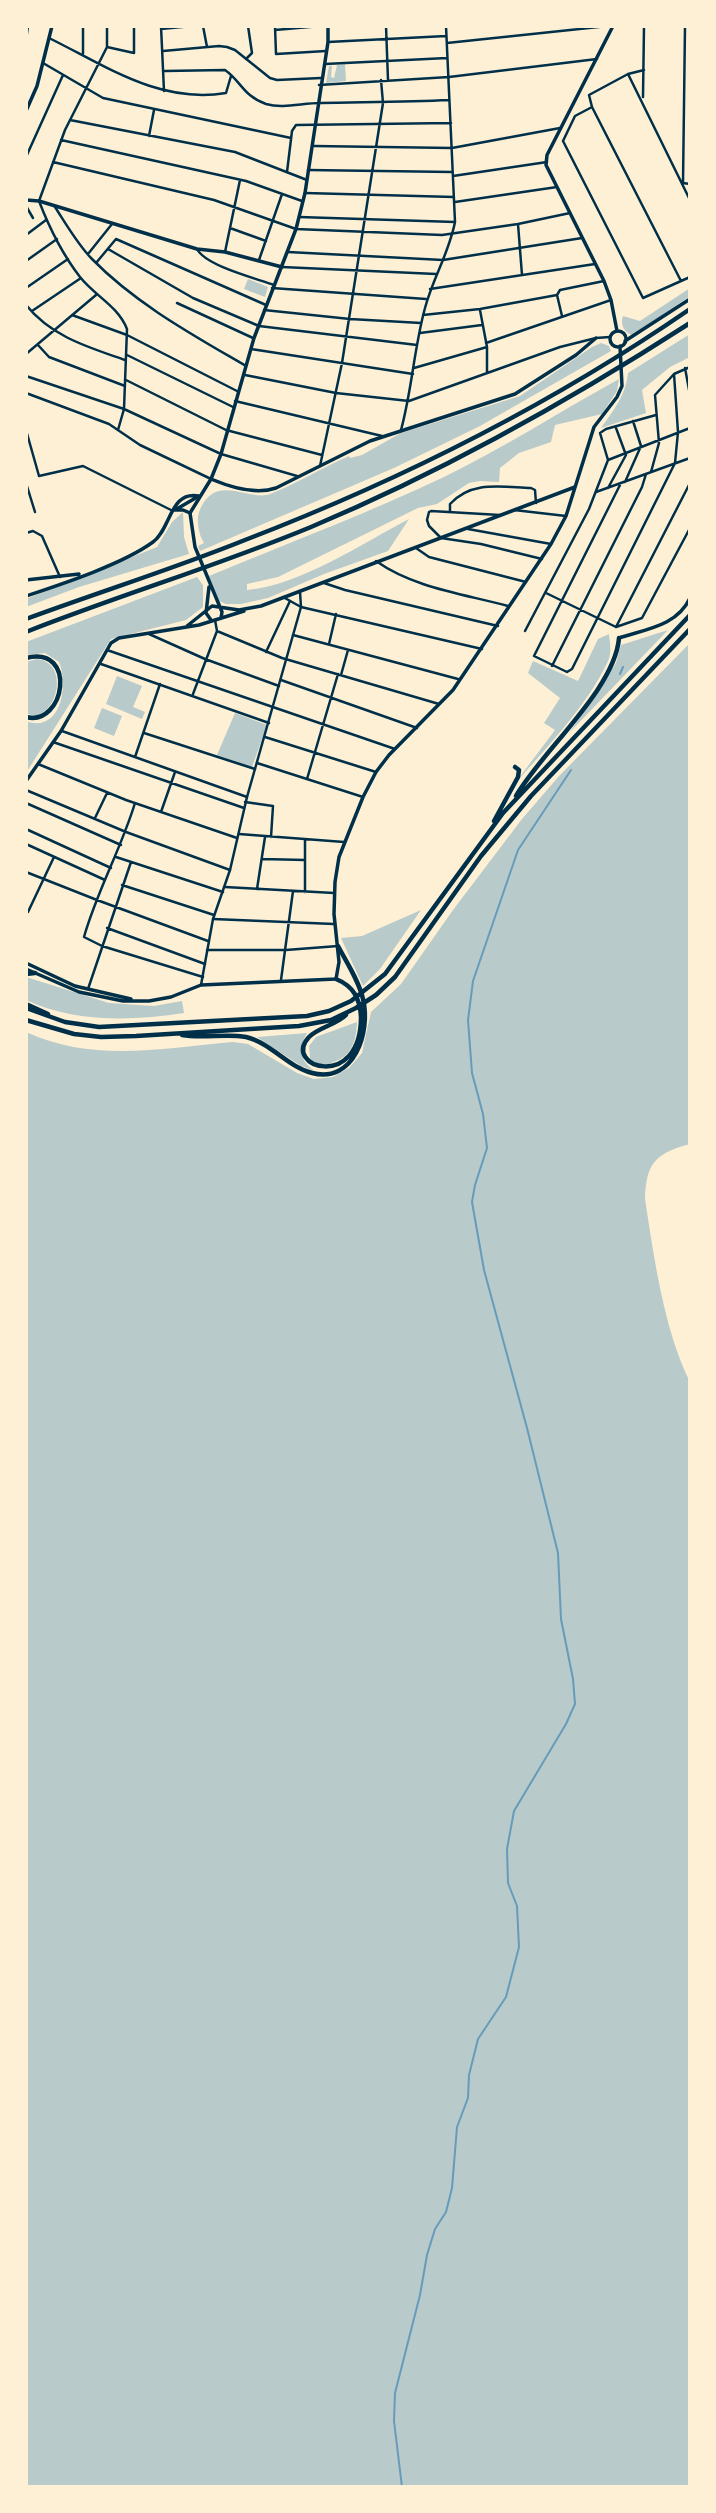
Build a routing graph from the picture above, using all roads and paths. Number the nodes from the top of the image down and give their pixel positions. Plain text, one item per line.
1 (29, 26) edge
2 (52, 26) edge
3 (83, 26) edge
4 (107, 26) edge
5 (134, 26) edge
6 (192, 26) edge
7 (204, 26) edge
8 (248, 26) edge
9 (321, 26) edge
10 (328, 26) edge
11 (386, 26) edge
12 (446, 26) edge
13 (611, 26) edge
14 (644, 26) edge
15 (685, 26) edge
16 (161, 28) edge
17 (275, 28) edge
18 (446, 36) junction
19 (49, 38) junction
20 (386, 38) junction
21 (26, 40) edge
22 (328, 42) junction
23 (447, 43) junction
24 (107, 47) junction
25 (206, 47) junction
26 (163, 51) junction
27 (326, 51) junction
28 (83, 54) junction
29 (447, 58) junction
30 (246, 59) junction
31 (387, 59) junction
32 (597, 59) junction
33 (43, 64) junction
34 (324, 64) junction
35 (98, 65) junction
36 (644, 70) junction
37 (165, 71) junction
38 (628, 74) junction
39 (63, 75) junction
40 (231, 76) junction
41 (321, 78) junction
42 (449, 78) junction
43 (381, 80) junction
44 (388, 80) junction
45 (319, 85) junction
46 (85, 88) junction
47 (164, 91) junction
48 (450, 100) junction
49 (643, 100) junction
50 (28, 101) edge
51 (317, 103) junction
52 (383, 103) junction
53 (592, 107) junction
54 (154, 110) junction
55 (26, 111) edge
56 (70, 120) junction
57 (451, 123) junction
58 (380, 125) junction
59 (314, 127) junction
60 (560, 128) junction
61 (149, 136) junction
62 (291, 138) junction
63 (61, 140) junction
64 (311, 146) junction
65 (376, 148) junction
66 (452, 148) junction
67 (26, 157) edge
68 (53, 162) junction
69 (547, 162) junction
70 (308, 170) junction
71 (372, 171) junction
72 (287, 172) junction
73 (453, 174) junction
74 (240, 180) junction
75 (307, 180) junction
76 (683, 184) junction
77 (690, 184) edge
78 (557, 187) junction
79 (305, 193) junction
80 (282, 194) junction
81 (368, 196) junction
82 (454, 197) junction
83 (26, 200) edge
84 (690, 200) edge
85 (39, 201) junction
86 (303, 201) junction
87 (455, 202) junction
88 (53, 205) junction
89 (26, 206) edge
90 (235, 206) junction
91 (570, 213) junction
92 (299, 217) junction
93 (33, 218) dead end
94 (47, 220) junction
95 (273, 220) junction
96 (364, 220) junction
97 (455, 222) junction
98 (112, 224) junction
99 (518, 224) junction
100 (230, 228) junction
101 (296, 229) junction
102 (363, 233) junction
103 (453, 234) junction
104 (26, 235) edge
105 (582, 238) junction
106 (57, 239) junction
107 (266, 241) junction
108 (108, 249) junction
109 (197, 249) junction
110 (520, 249) junction
111 (225, 252) junction
112 (288, 252) junction
113 (88, 254) junction
114 (360, 256) junction
115 (68, 259) junction
116 (259, 260) junction
117 (443, 260) junction
118 (26, 261) edge
119 (96, 263) junction
120 (595, 264) junction
121 (282, 267) junction
122 (357, 271) junction
123 (436, 274) junction
124 (522, 275) junction
125 (690, 276) edge
126 (81, 278) junction
127 (604, 281) junction
128 (681, 281) junction
129 (273, 287) junction
130 (26, 288) edge
131 (430, 289) junction
132 (97, 294) junction
133 (353, 294) junction
134 (557, 295) junction
135 (427, 299) junction
136 (690, 299) edge
137 (611, 300) junction
138 (177, 303) dead end
139 (27, 307) edge
140 (265, 308) junction
141 (480, 309) junction
142 (690, 309) edge
143 (32, 311) junction
144 (72, 315) junction
145 (423, 315) junction
146 (562, 316) junction
147 (349, 319) junction
148 (422, 323) junction
149 (690, 323) edge
150 (482, 324) junction
151 (259, 327) junction
152 (54, 331) junction
153 (617, 331) junction
154 (420, 333) junction
155 (127, 335) junction
156 (347, 336) junction
157 (610, 337) junction
158 (254, 338) junction
159 (596, 338) junction
160 (625, 341) junction
161 (38, 345) junction
162 (418, 345) junction
163 (486, 345) junction
164 (620, 346) junction
165 (251, 349) junction
166 (26, 354) edge
167 (127, 355) junction
168 (127, 361) junction
169 (342, 363) junction
170 (246, 366) junction
171 (414, 368) junction
172 (687, 368) edge
173 (487, 373) junction
174 (414, 374) junction
175 (674, 374) junction
176 (243, 375) junction
177 (26, 376) edge
178 (126, 380) junction
179 (125, 386) junction
180 (238, 391) junction
181 (337, 393) junction
182 (27, 394) edge
183 (690, 395) edge
184 (235, 401) junction
185 (409, 401) junction
186 (233, 407) junction
187 (124, 409) junction
188 (656, 415) junction
189 (633, 421) junction
190 (328, 425) junction
191 (616, 426) junction
192 (690, 428) edge
193 (26, 430) edge
194 (118, 430) junction
195 (226, 430) junction
196 (401, 430) junction
197 (678, 432) junction
198 (385, 437) junction
199 (658, 440) junction
200 (641, 446) junction
201 (625, 453) junction
202 (220, 454) junction
203 (322, 455) junction
204 (690, 458) edge
205 (608, 460) junction
206 (675, 463) junction
207 (320, 466) junction
208 (652, 472) junction
209 (646, 474) junction
210 (298, 476) junction
211 (211, 479) junction
212 (26, 483) edge
213 (623, 483) junction
214 (690, 483) edge
215 (575, 487) junction
216 (608, 488) junction
217 (596, 492) junction
218 (199, 496) junction
219 (536, 503) junction
220 (514, 510) junction
221 (173, 511) junction
222 (35, 512) dead end
223 (450, 512) junction
224 (190, 513) junction
225 (503, 515) junction
226 (566, 516) junction
227 (690, 528) edge
228 (468, 529) junction
229 (26, 533) edge
230 (441, 538) junction
231 (551, 544) junction
232 (416, 548) junction
233 (542, 559) junction
234 (376, 561) junction
235 (88, 573) junction
236 (60, 577) junction
237 (26, 580) edge
238 (207, 580) junction
239 (321, 582) junction
240 (527, 582) junction
241 (300, 590) junction
242 (545, 593) junction
243 (26, 596) edge
244 (283, 597) junction
245 (690, 598) edge
246 (290, 601) junction
247 (562, 601) junction
248 (510, 606) junction
249 (220, 607) junction
250 (301, 607) junction
251 (579, 609) junction
252 (246, 610) junction
253 (206, 611) junction
254 (337, 614) junction
255 (690, 615) edge
256 (221, 618) junction
257 (597, 618) junction
258 (27, 619) edge
259 (213, 620) junction
260 (187, 626) junction
261 (498, 626) junction
262 (616, 627) junction
263 (690, 629) edge
264 (217, 631) junction
265 (525, 631) dead end
266 (26, 632) edge
267 (147, 633) junction
268 (293, 635) junction
269 (619, 638) junction
270 (329, 644) junction
271 (482, 649) junction
272 (107, 650) junction
273 (348, 650) junction
274 (266, 652) junction
275 (26, 658) edge
276 (205, 659) junction
277 (286, 660) junction
278 (100, 664) junction
279 (552, 666) junction
280 (339, 675) junction
281 (281, 680) junction
282 (459, 680) junction
283 (196, 681) junction
284 (160, 684) junction
285 (279, 686) junction
286 (192, 695) junction
287 (331, 698) junction
288 (439, 704) junction
289 (274, 708) junction
290 (26, 717) edge
291 (269, 723) junction
292 (323, 726) junction
293 (417, 728) junction
294 (61, 731) junction
295 (144, 733) junction
296 (265, 737) junction
297 (53, 742) junction
298 (395, 750) junction
299 (314, 752) junction
300 (135, 757) junction
301 (257, 763) junction
302 (38, 764) junction
303 (515, 766) dead end
304 (254, 769) junction
305 (175, 771) junction
306 (376, 772) junction
307 (307, 779) junction
308 (26, 781) edge
309 (172, 783) junction
310 (26, 790) edge
311 (107, 792) junction
312 (247, 797) junction
313 (363, 797) junction
314 (514, 801) junction
315 (245, 802) junction
316 (26, 803) edge
317 (135, 803) junction
318 (244, 808) junction
319 (161, 812) junction
320 (95, 818) junction
321 (492, 827) junction
322 (26, 829) edge
323 (126, 832) junction
324 (238, 836) junction
325 (265, 836) junction
326 (271, 837) junction
327 (305, 840) junction
328 (344, 842) junction
329 (26, 845) edge
330 (121, 845) junction
331 (54, 857) junction
332 (116, 857) junction
333 (262, 859) junction
334 (305, 860) junction
335 (131, 862) junction
336 (111, 868) junction
337 (230, 870) junction
338 (26, 872) edge
339 (43, 880) junction
340 (105, 880) junction
341 (122, 885) junction
342 (225, 887) junction
343 (257, 889) junction
344 (293, 891) junction
345 (223, 892) junction
346 (305, 892) junction
347 (334, 893) junction
348 (97, 900) junction
349 (114, 906) junction
350 (27, 911) edge
351 (214, 917) junction
352 (290, 922) junction
353 (334, 924) junction
354 (107, 928) junction
355 (208, 941) junction
356 (102, 946) junction
357 (338, 946) junction
358 (207, 950) junction
359 (286, 950) junction
360 (26, 963) edge
361 (205, 964) junction
362 (26, 971) edge
363 (35, 973) joint
364 (203, 977) junction
365 (336, 979) junction
366 (281, 980) junction
367 (201, 985) junction
368 (87, 992) junction
369 (26, 1006) edge
370 (350, 1011) junction
371 (26, 1020) edge
372 (174, 1033) junction
373 (358, 1045) junction

1 - 21 street
2 - 19 main road
3 - 28 street
4 - 24 street
5 - 24 street
6 - 16 street
7 - 25 street
8 - 30 street
9 - 17 street
10 - 22 main road
11 - 20 street
12 - 18 street
13 - 23 street
13 - 32 main road
14 - 36 street
15 - 76 street
16 - 26 street
17 - 27 street
18 - 20 street
18 - 23 street
19 - 28 street
19 - 33 main road
20 - 22 street
20 - 31 street
22 - 27 main road
23 - 29 street
24 - 35 street
25 - 26 street
25 - 30 street
26 - 37 street
27 - 34 main road
28 - 35 street
29 - 31 street
29 - 42 street
30 - 41 street
31 - 34 street
31 - 44 street
32 - 42 street
32 - 60 main road
33 - 39 street
33 - 50 main road
34 - 41 main road
35 - 46 street
35 - 47 street
36 - 38 street
36 - 49 street
37 - 40 street
37 - 47 street
38 - 49 street
38 - 53 street
39 - 46 street
39 - 67 street
40 - 47 street
40 - 51 street
41 - 45 main road
42 - 44 street
42 - 48 street
43 - 44 street
43 - 45 street
43 - 52 street
45 - 51 main road
46 - 54 street
46 - 56 street
48 - 52 street
48 - 57 street
49 - 76 street
50 - 55 main road
51 - 52 street
51 - 59 main road
52 - 58 street
53 - 128 street
53 - 128 street
54 - 61 street
54 - 62 street
56 - 61 street
56 - 63 street
57 - 58 street
57 - 66 street
58 - 59 street
58 - 65 street
59 - 62 street
59 - 64 main road
60 - 66 street
60 - 69 main road
61 - 72 street
62 - 72 street
63 - 68 street
63 - 74 street
64 - 65 street
64 - 70 main road
65 - 66 street
65 - 71 street
66 - 73 street
68 - 85 street
68 - 90 street
69 - 73 street
69 - 78 main road
70 - 71 street
70 - 75 main road
71 - 73 street
71 - 81 street
72 - 75 street
73 - 82 street
74 - 80 street
74 - 90 street
75 - 79 main road
76 - 77 street
76 - 84 street
78 - 87 street
78 - 91 main road
79 - 81 street
79 - 86 main road
80 - 86 street
80 - 95 street
81 - 82 street
81 - 96 street
82 - 87 street
83 - 85 main road
85 - 88 main road
85 - 94 street
86 - 92 main road
87 - 97 street
88 - 98 main road
88 - 113 street
89 - 93 street
90 - 95 street
90 - 100 street
91 - 99 street
91 - 105 main road
92 - 96 street
92 - 101 main road
94 - 104 street
94 - 106 street
95 - 101 street
95 - 107 street
96 - 97 street
96 - 102 street
97 - 103 street
98 - 109 main road
98 - 113 street
99 - 103 street
99 - 110 street
100 - 107 street
100 - 111 street
101 - 102 street
101 - 112 main road
102 - 103 street
102 - 114 street
103 - 117 street
105 - 110 street
105 - 120 main road
106 - 115 street
106 - 118 street
107 - 116 street
108 - 119 street
108 - 140 street
108 - 151 street
109 - 111 main road
109 - 129 street
110 - 117 street
110 - 124 street
111 - 116 main road
112 - 114 street
112 - 121 main road
113 - 119 street
114 - 117 street
114 - 122 street
115 - 126 street
115 - 130 street
116 - 121 main road
117 - 123 street
119 - 170 street
120 - 124 street
120 - 127 main road
121 - 122 street
121 - 129 main road
122 - 123 street
122 - 133 street
123 - 131 street
124 - 131 street
125 - 128 street
126 - 132 street
126 - 143 street
127 - 134 street
127 - 137 main road
129 - 133 street
129 - 140 main road
131 - 135 street
132 - 144 street
132 - 155 street
133 - 135 street
133 - 147 street
134 - 141 street
134 - 146 street
135 - 145 street
136 - 160 main road
137 - 146 street
137 - 153 main road
138 - 158 street
139 - 143 street
140 - 147 street
140 - 151 main road
141 - 145 street
141 - 150 street
142 - 258 highway
143 - 152 street
144 - 152 street
144 - 155 street
145 - 148 street
146 - 163 street
147 - 148 street
147 - 156 street
148 - 154 street
149 - 266 highway
150 - 154 street
150 - 163 street
151 - 156 street
151 - 158 main road
152 - 161 street
152 - 168 street
153 - 157 main road
153 - 160 main road
154 - 162 street
155 - 167 street
155 - 180 street
156 - 162 street
156 - 169 street
157 - 159 street
157 - 164 main road
158 - 165 main road
159 - 173 street
159 - 196 main road
160 - 164 main road
161 - 166 street
161 - 179 street
162 - 171 street
163 - 171 street
163 - 173 street
164 - 215 main road
165 - 169 street
165 - 170 main road
167 - 168 street
167 - 186 street
168 - 178 street
169 - 174 street
169 - 181 street
170 - 176 main road
171 - 174 street
172 - 175 street
172 - 183 street
173 - 185 street
174 - 185 street
175 - 188 street
175 - 197 street
176 - 180 main road
176 - 181 street
177 - 187 street
178 - 179 street
178 - 195 street
179 - 187 street
180 - 184 main road
181 - 185 street
181 - 190 street
182 - 194 street
184 - 186 main road
184 - 190 street
185 - 196 street
186 - 195 main road
187 - 194 street
187 - 202 street
188 - 189 street
188 - 199 street
189 - 191 street
189 - 200 street
190 - 198 street
190 - 203 street
191 - 201 street
191 - 205 street
192 - 197 street
193 - 221 street
194 - 211 street
195 - 202 main road
195 - 203 street
196 - 198 main road
197 - 199 street
197 - 206 street
198 - 207 main road
199 - 200 street
199 - 208 street
200 - 201 street
200 - 213 street
201 - 205 street
201 - 216 street
202 - 210 street
202 - 211 main road
203 - 207 street
204 - 206 street
205 - 217 street
206 - 208 street
206 - 257 street
207 - 210 main road
208 - 209 street
209 - 213 street
209 - 251 street
210 - 211 main road
211 - 218 main road
212 - 222 street
213 - 216 street
213 - 247 street
214 - 262 street
215 - 219 main road
215 - 226 main road
216 - 217 street
217 - 242 street
218 - 221 main road
218 - 224 main road
219 - 220 main road
219 - 223 street
220 - 225 main road
220 - 226 street
221 - 224 main road
221 - 235 main road
223 - 225 street
223 - 230 street
224 - 238 main road
225 - 228 main road
226 - 231 main road
227 - 262 street
228 - 230 main road
228 - 231 street
229 - 236 street
230 - 232 main road
230 - 233 street
231 - 233 main road
232 - 234 main road
232 - 240 street
233 - 240 main road
234 - 239 main road
234 - 248 street
235 - 236 main road
235 - 243 main road
236 - 237 main road
238 - 249 main road
238 - 253 main road
239 - 241 main road
239 - 261 street
240 - 248 main road
241 - 244 main road
241 - 250 street
242 - 247 street
242 - 265 street
244 - 246 street
244 - 252 main road
245 - 269 main road
246 - 250 street
246 - 274 street
247 - 251 street
247 - 279 street
248 - 261 main road
249 - 252 main road
249 - 253 main road
249 - 256 main road
250 - 254 street
250 - 268 street
251 - 257 street
251 - 279 street
252 - 256 main road
253 - 259 main road
253 - 260 main road
254 - 270 street
254 - 271 street
255 - 314 highway
256 - 259 main road
257 - 262 street
257 - 279 street
259 - 260 main road
259 - 264 street
260 - 267 main road
261 - 271 main road
262 - 269 street
263 - 370 highway
264 - 274 street
264 - 276 street
267 - 272 main road
267 - 276 street
268 - 270 street
268 - 277 street
269 - 314 highway
270 - 273 street
271 - 282 main road
272 - 278 main road
272 - 283 street
273 - 280 street
273 - 282 street
274 - 277 street
275 - 290 highway
276 - 283 street
276 - 285 street
277 - 280 street
277 - 281 street
278 - 284 street
278 - 294 main road
280 - 287 street
280 - 288 street
281 - 285 street
281 - 287 street
282 - 288 main road
283 - 286 street
283 - 289 street
284 - 286 street
284 - 295 street
285 - 289 street
286 - 291 street
287 - 292 street
287 - 293 street
288 - 293 main road
289 - 291 street
289 - 292 street
291 - 296 street
292 - 298 street
292 - 299 street
293 - 298 main road
294 - 297 main road
294 - 300 street
295 - 300 street
295 - 304 street
296 - 299 street
296 - 301 street
297 - 302 main road
297 - 309 street
298 - 306 main road
299 - 306 street
299 - 307 street
300 - 305 street
301 - 304 street
301 - 307 street
302 - 308 main road
302 - 311 street
303 - 321 highway
304 - 312 street
305 - 309 street
305 - 312 street
306 - 313 main road
307 - 313 street
309 - 318 street
309 - 319 street
310 - 320 street
311 - 317 street
311 - 320 street
312 - 315 street
313 - 328 main road
314 - 321 highway
315 - 318 street
315 - 326 street
316 - 330 street
317 - 319 street
317 - 323 street
318 - 324 street
319 - 324 street
320 - 323 street
321 - 369 highway
322 - 336 street
323 - 330 street
323 - 337 street
324 - 325 street
324 - 337 street
325 - 326 street
325 - 333 street
326 - 327 street
327 - 328 street
327 - 334 street
328 - 347 main road
329 - 331 street
330 - 332 street
331 - 339 street
331 - 340 street
332 - 335 street
332 - 336 street
333 - 334 street
333 - 343 street
334 - 346 street
335 - 341 street
335 - 345 street
336 - 340 street
337 - 342 street
338 - 339 street
339 - 348 street
339 - 350 street
340 - 348 street
341 - 349 street
341 - 351 street
342 - 343 street
342 - 345 street
343 - 344 street
344 - 346 street
344 - 352 street
345 - 351 street
346 - 347 street
347 - 353 main road
348 - 349 street
348 - 356 street
349 - 354 street
349 - 355 street
351 - 352 street
351 - 355 street
352 - 353 street
352 - 359 street
353 - 357 main road
354 - 356 street
354 - 361 street
355 - 358 street
356 - 364 street
356 - 368 street
357 - 359 street
357 - 365 main road
357 - 373 highway
358 - 359 street
358 - 361 street
359 - 366 street
360 - 368 main road
361 - 364 street
362 - 363 highway
363 - 368 main road
364 - 367 street
365 - 366 main road
365 - 373 highway
366 - 367 main road
367 - 368 main road
370 - 372 highway
370 - 373 highway
371 - 372 highway
372 - 373 highway

